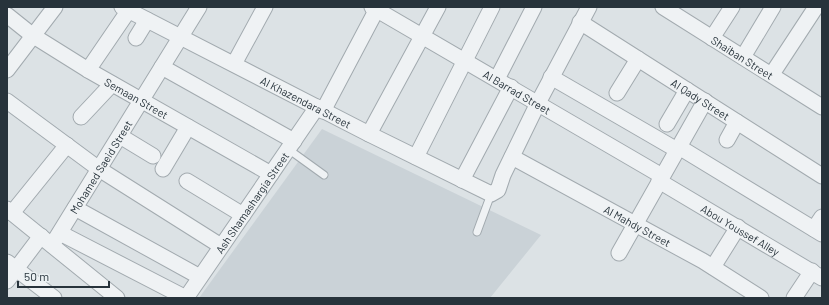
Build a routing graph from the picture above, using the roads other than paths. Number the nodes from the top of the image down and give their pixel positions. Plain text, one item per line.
1 (55, 7) edge
2 (200, 7) edge
3 (438, 7) edge
4 (492, 7) edge
5 (534, 7) edge
6 (589, 7) edge
7 (732, 7) edge
8 (773, 7) edge
9 (816, 7) edge
10 (128, 8) edge
11 (263, 8) edge
12 (376, 8) edge
13 (670, 9) edge
14 (7, 15) edge
15 (147, 20) junction
16 (580, 22) junction
17 (32, 35) junction
18 (422, 36) junction
19 (181, 37) junction
20 (136, 38) dead end
21 (712, 38) junction
22 (743, 57) junction
23 (638, 59) junction
24 (465, 61) junction
25 (234, 64) junction
26 (162, 67) junction
27 (7, 70) edge
28 (88, 70) junction
29 (772, 74) junction
30 (551, 77) junction
31 (497, 79) junction
32 (112, 84) junction
33 (511, 87) junction
34 (687, 90) junction
35 (617, 93) dead end
36 (7, 101) edge
37 (142, 101) junction
38 (705, 102) junction
39 (538, 103) junction
40 (822, 107) edge
41 (320, 109) junction
42 (80, 117) dead end
43 (737, 122) junction
44 (667, 124) dead end
45 (188, 127) junction
46 (369, 134) junction
47 (120, 136) junction
48 (727, 140) dead end
49 (67, 145) junction
50 (291, 145) junction
51 (678, 148) junction
52 (153, 156) dead end
53 (512, 156) junction
54 (416, 157) junction
55 (99, 169) junction
56 (163, 169) dead end
57 (271, 174) junction
58 (324, 175) dead end
59 (822, 176) edge
60 (661, 179) junction
61 (462, 180) junction
62 (187, 181) dead end
63 (491, 194) junction
64 (75, 208) junction
65 (9, 211) edge
66 (243, 215) junction
67 (635, 223) junction
68 (738, 227) junction
69 (819, 227) edge
70 (60, 232) junction
71 (476, 232) dead end
72 (47, 241) junction
73 (221, 246) junction
74 (619, 253) dead end
75 (714, 267) junction
76 (10, 271) edge
77 (817, 275) edge
78 (200, 277) junction
79 (54, 298) edge
80 (117, 298) edge
81 (186, 298) edge
82 (761, 298) edge
83 (794, 298) edge

1 - 17 street
2 - 19 street, Mohamed Saeid Street
3 - 18 street
4 - 24 street
5 - 31 street
6 - 16 street
7 - 21 street
8 - 22 street
9 - 29 street
10 - 15 street, Al Khazendara Street
10 - 28 street
11 - 25 street
12 - 18 street, Al Barrad Street
12 - 41 street, Ash Shamashargia Street
13 - 21 street, Shaiban Street
14 - 17 street, Semaan Street
15 - 19 street, Al Khazendara Street
15 - 20 street
16 - 23 street, Al Qady Street
16 - 30 street
17 - 27 street
17 - 28 street, Semaan Street
18 - 24 street, Al Barrad Street
18 - 46 street
19 - 25 street, Al Khazendara Street
19 - 26 street, Mohamed Saeid Street
21 - 22 street, Shaiban Street
22 - 29 street, Shaiban Street
23 - 34 street, Al Qady Street
23 - 35 street
24 - 31 street, Al Barrad Street
24 - 54 street
25 - 41 street, Al Khazendara Street
26 - 37 street, Mohamed Saeid Street
26 - 50 street
28 - 32 street, Semaan Street
29 - 40 street, Shaiban Street
30 - 39 street
30 - 51 street
31 - 33 street, Al Barrad Street
32 - 37 street, Semaan Street
32 - 42 street
33 - 39 street, Al Barrad Street
33 - 61 street
34 - 38 street, Al Qady Street
34 - 44 street
36 - 49 street
37 - 45 street, Semaan Street
37 - 47 street, Mohamed Saeid Street
38 - 43 street, Al Qady Street
38 - 51 street
39 - 53 street
39 - 60 street, Al Barrad Street
41 - 46 street, Al Khazendara Street
41 - 50 street, Ash Shamashargia Street
43 - 48 street
43 - 59 street, Al Qady Street
45 - 56 street
45 - 57 street, Semaan Street
46 - 54 street, Al Khazendara Street
47 - 52 street
47 - 55 street, Mohamed Saeid Street
49 - 55 street
49 - 65 street
50 - 57 street, Ash Shamashargia Street
50 - 58 lane
51 - 60 street
51 - 69 street
53 - 63 street
53 - 67 street, Al Mahdy Street
54 - 61 street, Al Khazendara Street
55 - 64 street, Mohamed Saeid Street
55 - 73 street
57 - 66 street, Ash Shamashargia Street
60 - 67 street
60 - 68 street, Abou Youssef Alley
61 - 63 street, Al Khazendara Street
62 - 66 street
63 - 71 lane
64 - 70 street, Mohamed Saeid Street
64 - 78 street
65 - 72 street
66 - 73 street, Ash Shamashargia Street
67 - 74 street
67 - 75 street, Al Mahdy Street
68 - 75 street
68 - 77 street, Abou Youssef Alley
70 - 72 street, Mohamed Saeid Street
70 - 81 street
72 - 76 street, Mohamed Saeid Street
72 - 80 street
73 - 78 street, Ash Shamashargia Street
75 - 82 street, Al Mahdy Street
76 - 79 street
77 - 83 street
78 - 81 street, Ash Shamashargia Street

